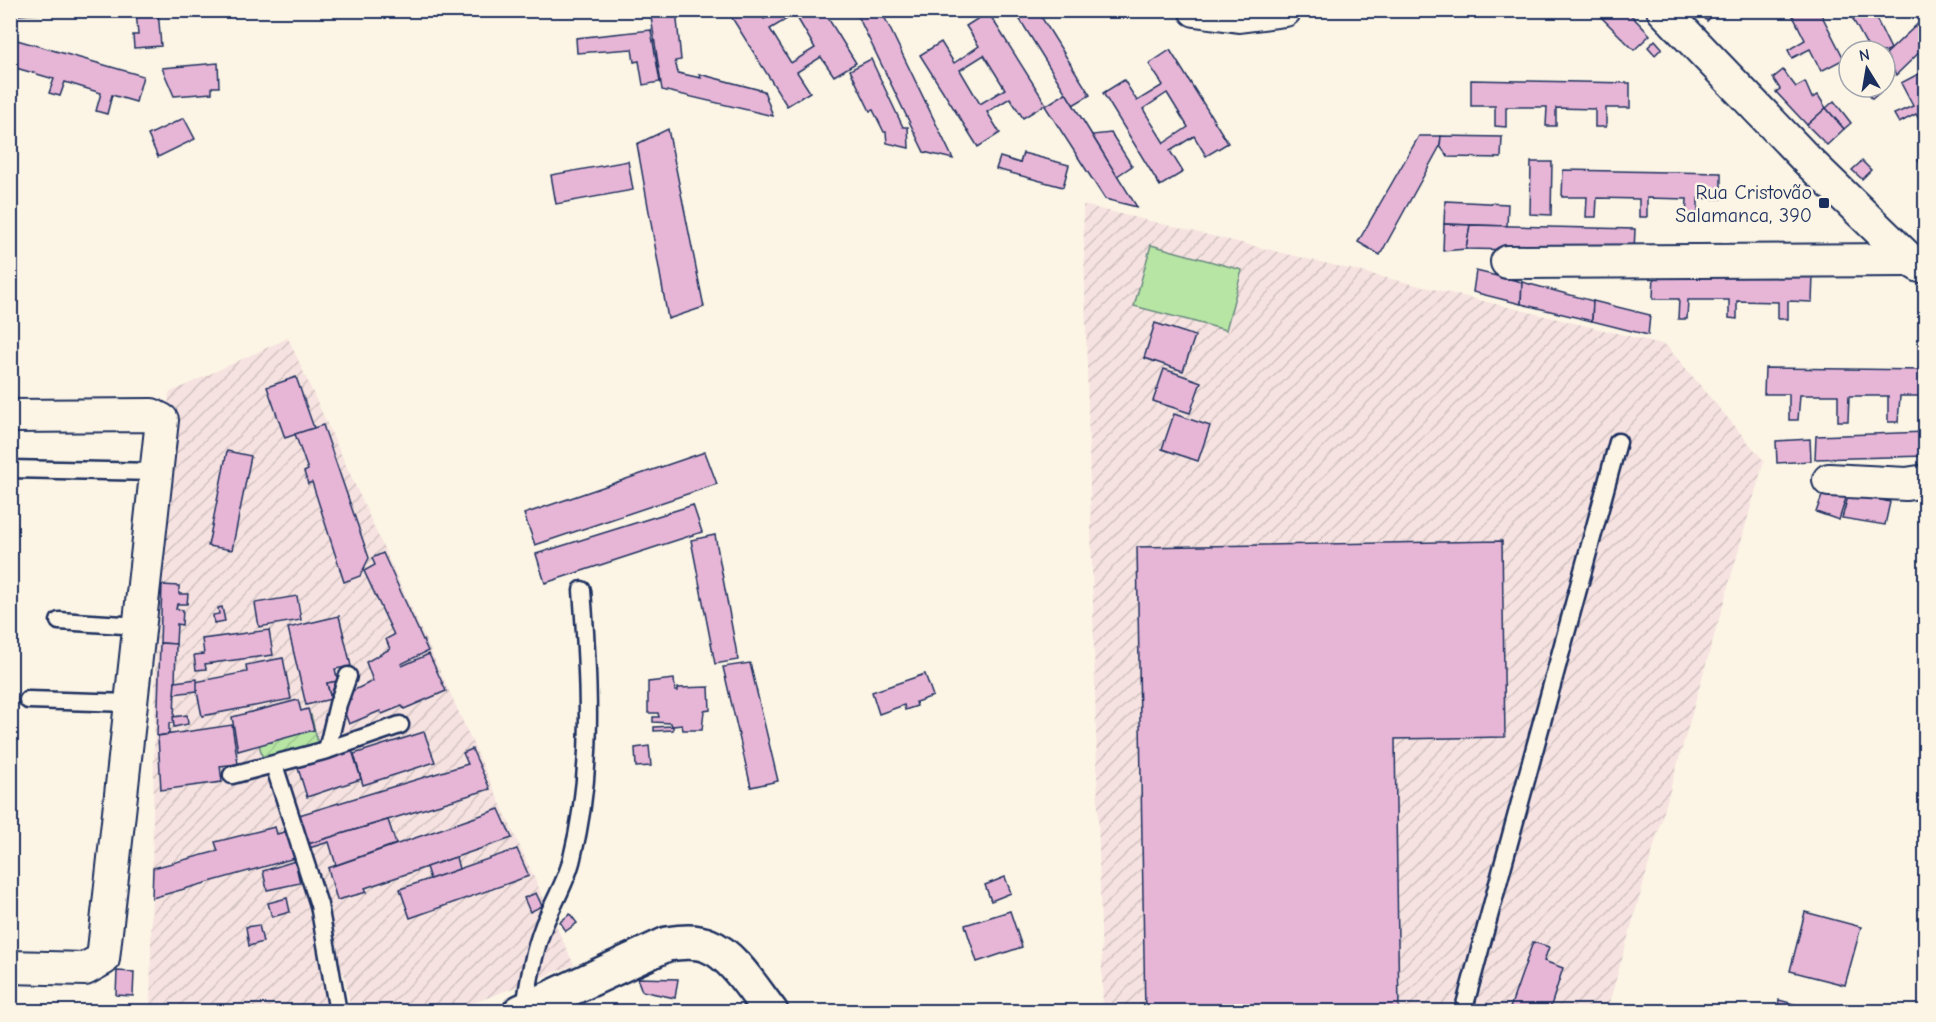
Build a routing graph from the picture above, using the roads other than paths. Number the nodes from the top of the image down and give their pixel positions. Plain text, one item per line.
1 (1195, 10) edge
2 (1285, 10) edge
3 (1663, 10) edge
4 (1507, 262) dead end
5 (1918, 265) edge
6 (10, 416) edge
7 (1618, 442) dead end
8 (10, 469) edge
9 (156, 472) junction
10 (1829, 480) dead end
11 (1926, 481) edge
12 (582, 590) dead end
13 (59, 621) dead end
14 (140, 626) junction
15 (348, 675) dead end
16 (28, 700) dead end
17 (131, 703) junction
18 (400, 725) dead end
19 (327, 750) junction
20 (274, 765) junction
21 (232, 775) dead end
22 (10, 967) edge
23 (522, 1010) edge
24 (338, 1011) edge
25 (771, 1011) edge
26 (1463, 1011) edge

1 - 2 street
3 - 5 street
4 - 5 street
6 - 9 street
7 - 26 lane
8 - 9 lane
9 - 14 street
10 - 11 street
12 - 23 lane
13 - 14 lane
14 - 17 street
15 - 19 lane
16 - 17 lane
17 - 22 street
18 - 19 lane
19 - 20 lane
20 - 21 lane
20 - 24 lane
23 - 25 main road

